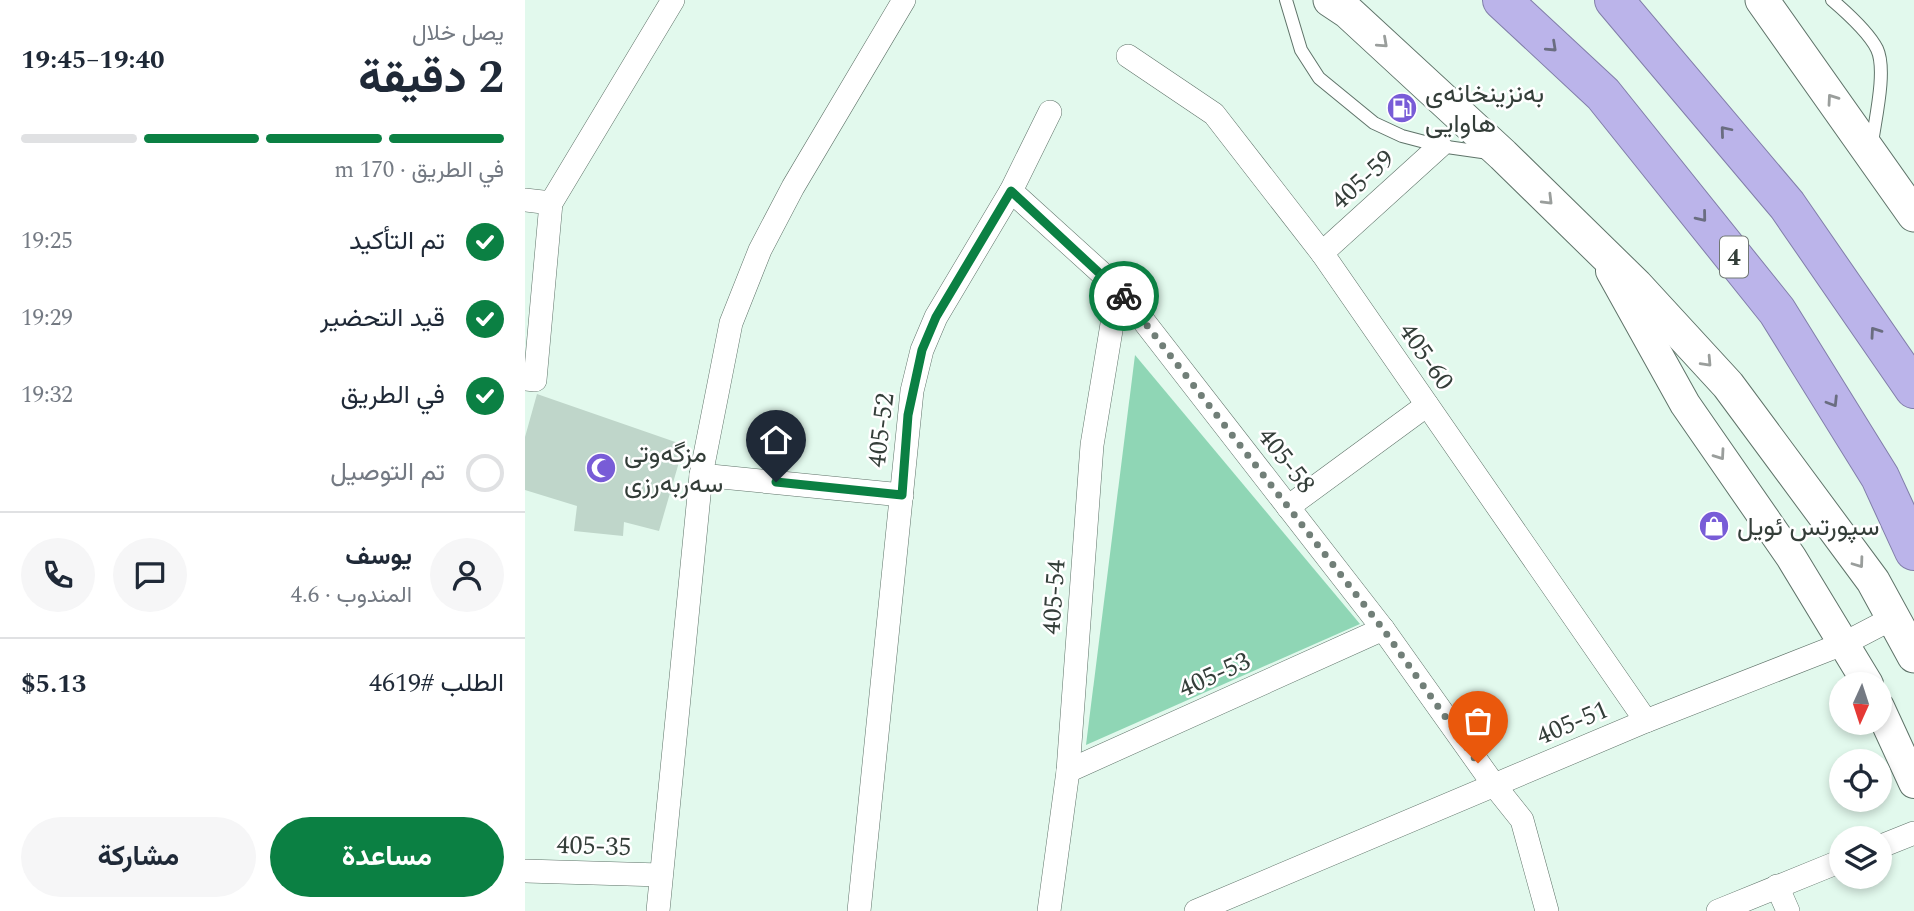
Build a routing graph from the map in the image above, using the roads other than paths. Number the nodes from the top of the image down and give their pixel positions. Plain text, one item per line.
1 (673, 0) edge
2 (904, 0) edge
3 (1286, 0) edge
4 (1330, 0) edge
5 (1502, 0) edge
6 (1614, 0) edge
7 (1762, 0) edge
8 (1832, 0) edge
9 (1128, 56) dead end
10 (1051, 112) dead end
11 (1440, 146) junction
12 (1871, 154) junction
13 (1503, 155) junction
14 (1011, 191) junction
15 (525, 200) edge
16 (551, 203) junction
17 (1914, 215) edge
18 (1598, 249) junction
19 (1322, 253) junction
20 (1118, 288) junction
21 (530, 379) edge
22 (1914, 389) edge
23 (1427, 405) junction
24 (701, 475) junction
25 (902, 495) junction
26 (1288, 507) junction
27 (1914, 551) edge
28 (1893, 618) junction
29 (1383, 629) junction
30 (1845, 643) junction
31 (1914, 656) edge
32 (1861, 672) edge
33 (1646, 721) junction
34 (1892, 735) edge
35 (1068, 771) junction
36 (1914, 783) edge
37 (1494, 785) junction
38 (1914, 833) edge
39 (1892, 842) edge
40 (1829, 866) edge
41 (525, 871) edge
42 (661, 875) junction
43 (1777, 886) junction
44 (658, 911) edge
45 (859, 911) edge
46 (1049, 911) edge
47 (1196, 911) edge
48 (1547, 911) edge
49 (1718, 911) edge
50 (1788, 911) edge

1 - 16 street
2 - 24 street
3 - 11 lane
4 -> 13 main road
5 -> 27 highway, 4
22 -> 6 highway
12 -> 7 main road
8 - 12 lane
9 - 19 street, 405-60
10 - 14 street, 405-52
11 - 13 lane
11 - 19 street, 405-59
12 - 17 main road
13 -> 18 main road
14 - 20 street, 405-58
14 - 25 street, 405-52
15 - 16 street
16 - 21 street
18 -> 28 main road
18 -> 30 street
19 - 23 street, 405-60
20 - 26 street, 405-58
20 - 35 street, 405-54
23 - 26 street
23 - 33 street, 405-60
24 - 25 street
24 - 42 street
25 - 45 street, 405-52
26 - 29 street, 405-58
28 - 30 street, 405-51
28 - 31 main road
29 - 35 street, 405-53
29 - 37 street, 405-58
30 - 32 street
30 - 33 street, 405-51
33 - 37 street, 405-51
34 - 36 street
35 - 46 street, 405-54
37 - 47 street, 405-51
37 - 48 street, 405-58
38 - 39 street
40 - 43 street
41 - 42 street, 405-35
42 - 44 street
43 - 49 street
43 - 50 street

